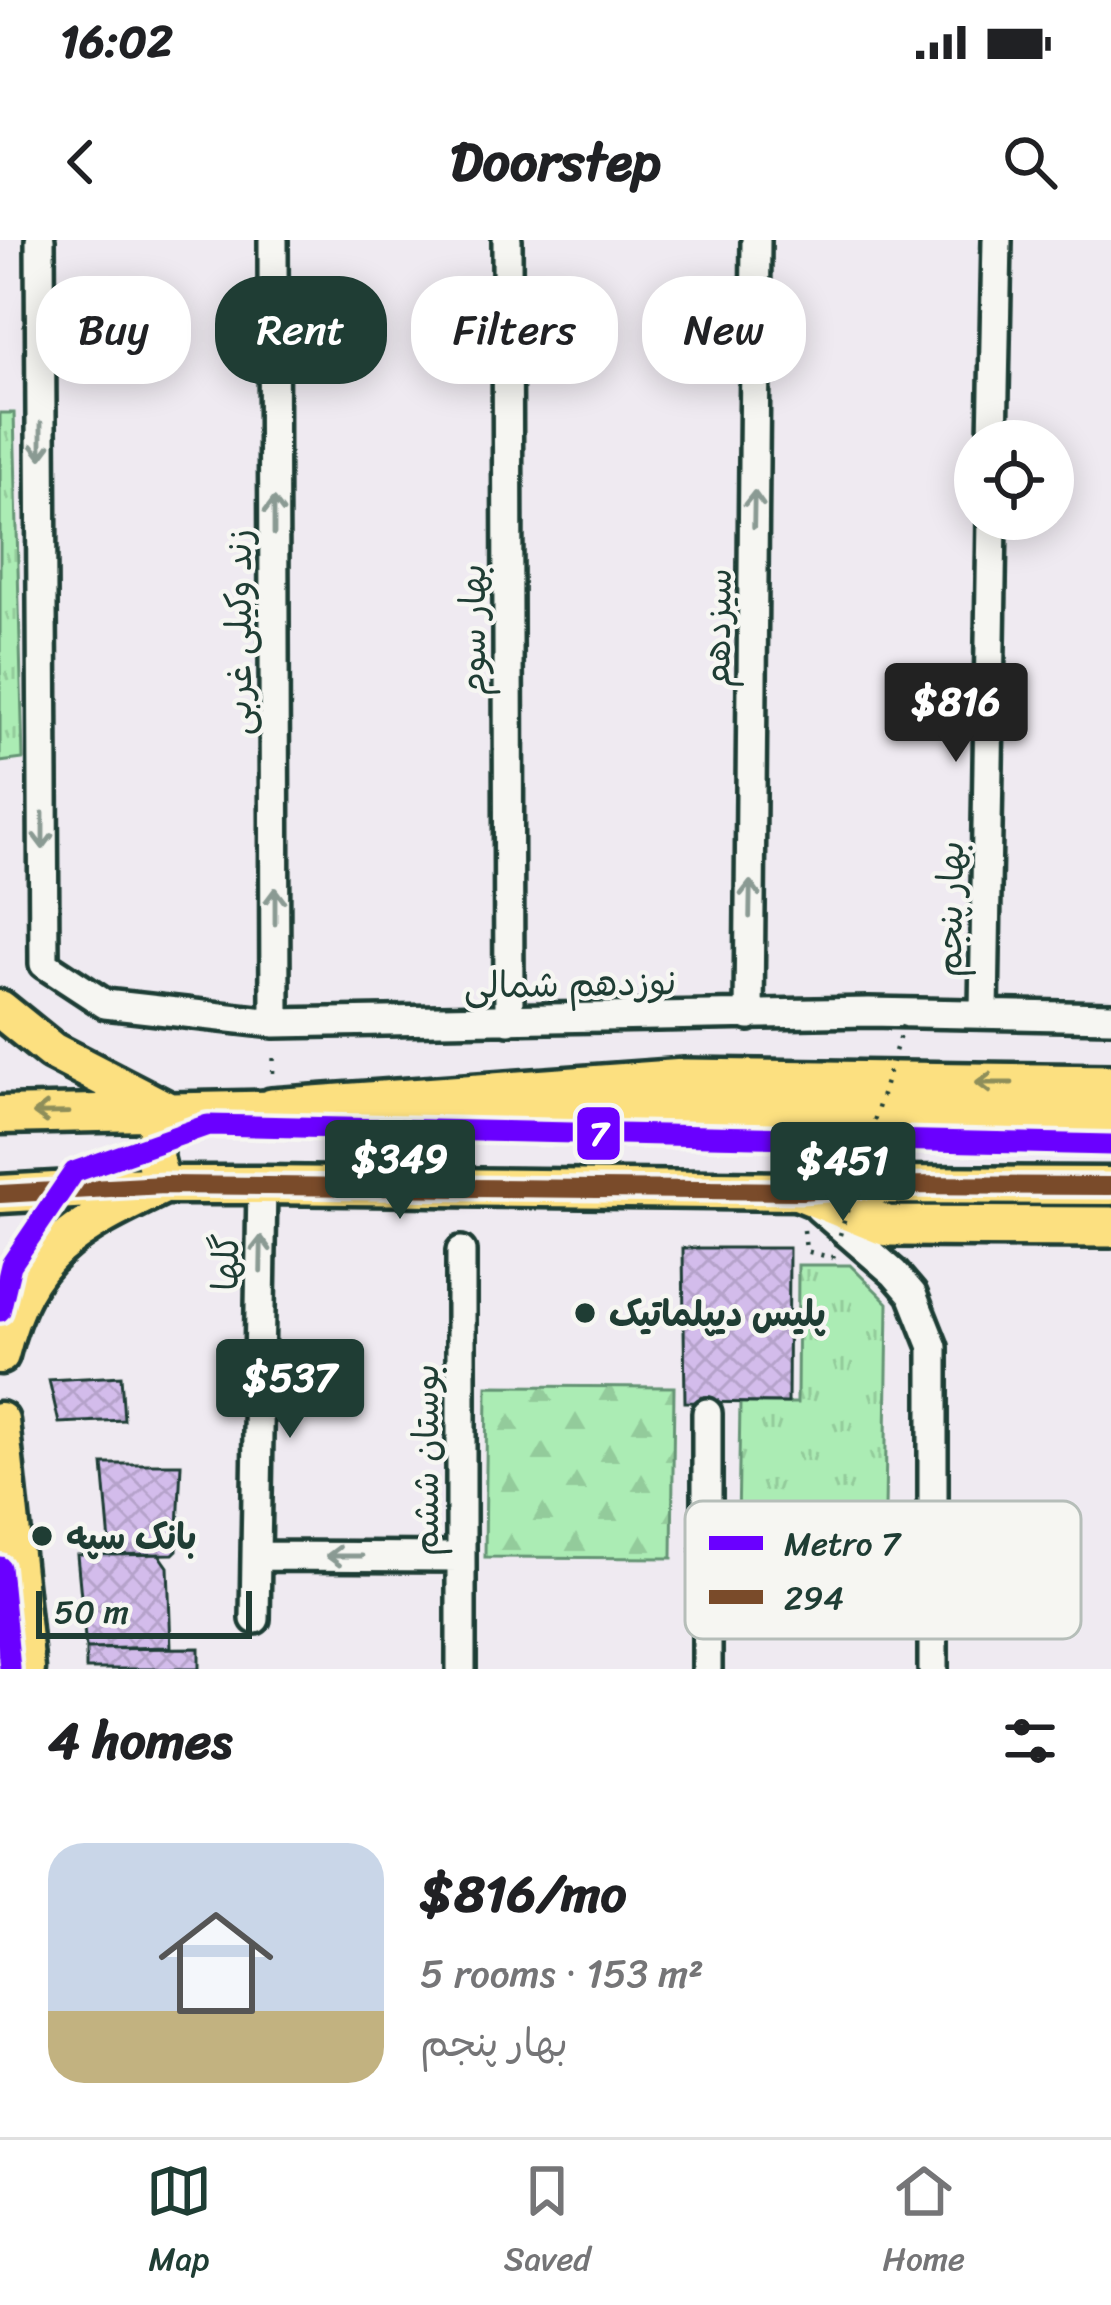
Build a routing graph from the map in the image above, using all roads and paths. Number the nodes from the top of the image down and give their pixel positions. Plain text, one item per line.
1 (40, 240) edge
2 (273, 240) edge
3 (508, 240) edge
4 (756, 240) edge
5 (997, 240) edge
6 (993, 420) edge
7 (992, 540) edge
8 (0, 1009) edge
9 (984, 1012) junction
10 (749, 1016) junction
11 (1111, 1016) edge
12 (509, 1020) junction
13 (275, 1023) junction
14 (903, 1025) dead end
15 (1111, 1085) edge
16 (272, 1109) junction
17 (168, 1111) junction
18 (0, 1115) edge
19 (1111, 1119) edge
20 (164, 1185) junction
21 (262, 1185) junction
22 (1111, 1186) edge
23 (801, 1191) junction
24 (0, 1194) edge
25 (1111, 1227) edge
26 (461, 1251) dead end
27 (806, 1251) dead end
28 (0, 1354) edge
29 (707, 1413) dead end
30 (0, 1421) edge
31 (707, 1501) edge
32 (933, 1501) edge
33 (256, 1556) junction
34 (461, 1557) junction
35 (255, 1619) dead end
36 (26, 1669) edge
37 (461, 1669) edge

1 -> 13 street, نوزدهم شمالی
13 -> 2 street, زند وکیلی غربی
3 - 12 street, بهار سوم
10 -> 4 street, سیزدهم
5 - 6 street
7 - 9 street, بهار پنجم
8 - 17 main road
9 - 10 street, نوزدهم شمالی
9 - 11 street, نوزدهم شمالی
10 - 12 street, نوزدهم شمالی
12 - 13 street, نوزدهم شمالی
13 - 16 path
14 - 27 path, bridge
15 -> 16 highway
16 - 17 main road
16 - 19 main road
17 -> 18 main road
17 - 20 main road
20 - 21 main road
20 - 24 main road
20 - 28 main road
21 - 23 main road
33 -> 21 street, گلها
22 - 23 main road
23 - 25 highway
23 - 32 street
26 - 34 street, بوستان ششم
29 - 31 street
30 - 36 main road
34 -> 33 street
33 - 35 street, گلها
34 - 37 street, بوستان ششم

